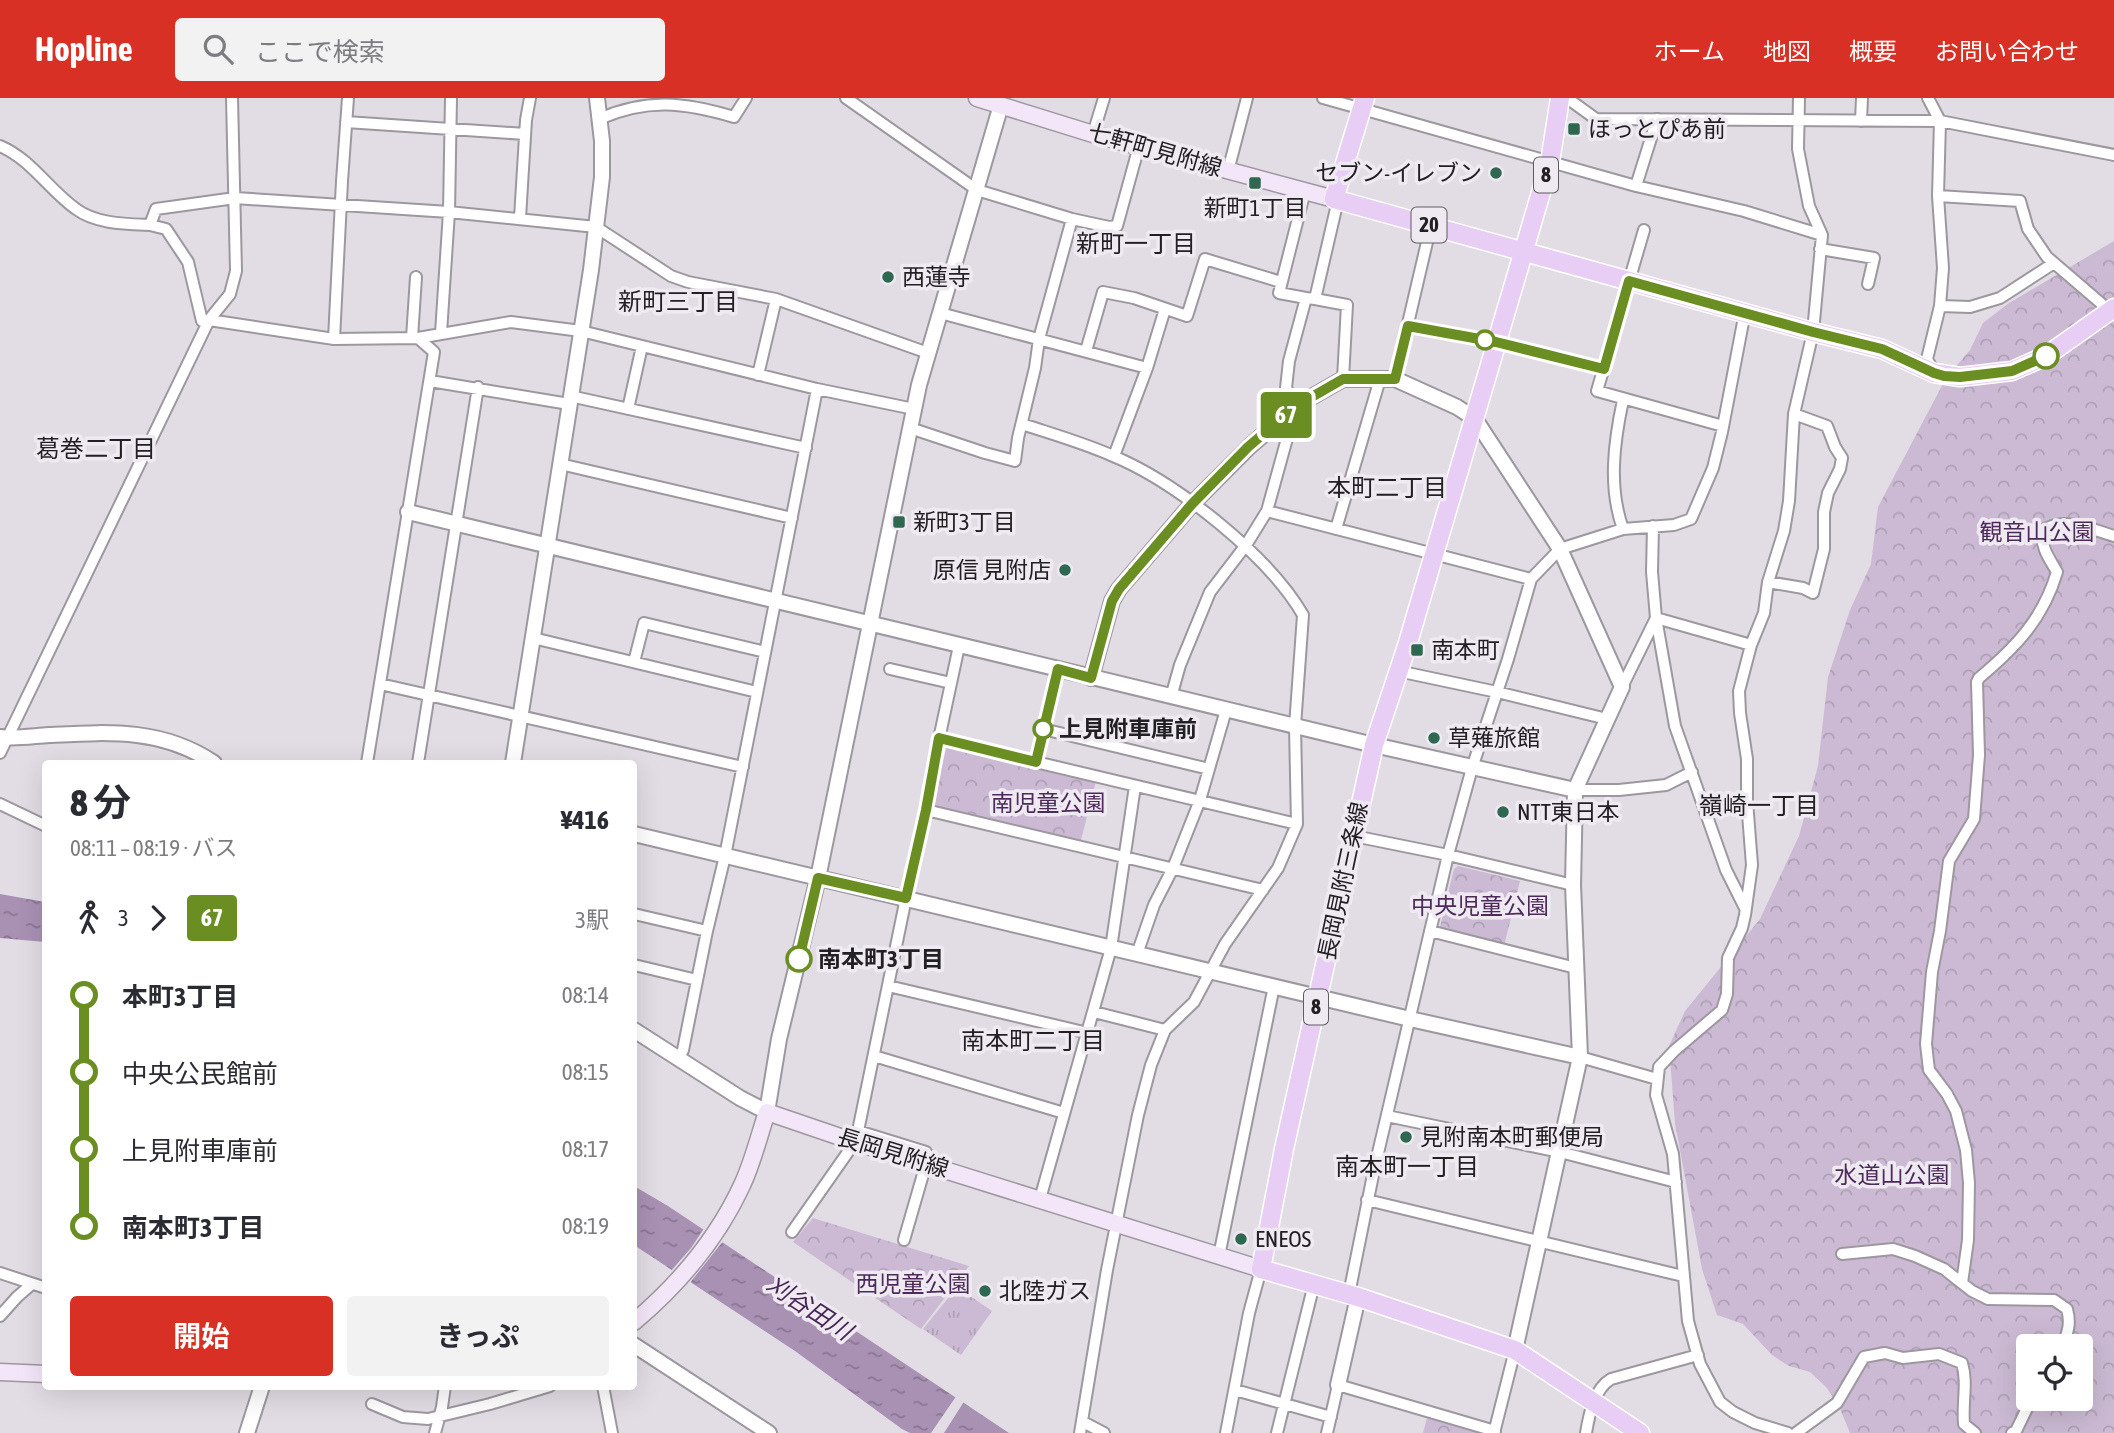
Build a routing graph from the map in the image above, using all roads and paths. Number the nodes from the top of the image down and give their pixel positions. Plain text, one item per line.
1 (232, 98) edge
2 (348, 98) edge
3 (451, 98) edge
4 (530, 98) edge
5 (597, 98) edge
6 (746, 98) edge
7 (846, 98) edge
8 (977, 98) edge
9 (1104, 98) edge
10 (1247, 98) edge
11 (1322, 98) edge
12 (1560, 98) edge
13 (1567, 98) edge
14 (1799, 98) edge
15 (1862, 98) edge
16 (1928, 98) edge
17 (1002, 102) edge
18 (1363, 104) edge
19 (599, 119) junction
20 (1657, 119) junction
21 (1798, 120) junction
22 (1861, 121) junction
23 (1940, 121) junction
24 (346, 122) junction
25 (450, 129) junction
26 (525, 134) junction
27 (1093, 134) junction
28 (0, 146) edge
29 (1139, 146) junction
30 (2114, 154) edge
31 (1550, 162) junction
32 (1228, 171) junction
33 (1636, 186) junction
34 (977, 190) junction
35 (1305, 191) junction
36 (1938, 196) junction
37 (235, 198) junction
38 (1336, 200) junction
39 (342, 204) junction
40 (449, 212) junction
41 (520, 218) junction
42 (1072, 219) junction
43 (150, 225) junction
44 (1431, 225) junction
45 (596, 227) junction
46 (1644, 230) dead end
47 (1822, 235) junction
48 (1820, 249) junction
49 (1524, 251) junction
50 (2054, 263) junction
51 (416, 277) dead end
52 (1629, 281) junction
53 (1281, 282) junction
54 (1868, 285) dead end
55 (1310, 298) junction
56 (776, 299) junction
57 (1940, 306) junction
58 (1166, 309) junction
59 (2113, 309) edge
60 (1745, 312) junction
61 (940, 313) junction
62 (205, 320) junction
63 (1408, 326) junction
64 (581, 331) junction
65 (1813, 332) junction
66 (441, 333) junction
67 (334, 338) junction
68 (415, 338) junction
69 (1039, 339) junction
70 (1496, 342) junction
71 (642, 346) junction
72 (1086, 351) junction
73 (928, 353) junction
74 (1147, 368) junction
75 (1604, 369) junction
76 (1934, 373) junction
77 (758, 375) junction
78 (1343, 379) junction
79 (1380, 379) junction
80 (1395, 379) junction
81 (430, 381) junction
82 (478, 387) junction
83 (817, 389) junction
84 (570, 400) junction
85 (1623, 400) junction
86 (1296, 406) junction
87 (628, 409) junction
88 (914, 409) junction
89 (1794, 414) junction
90 (1475, 419) junction
91 (1022, 424) junction
92 (1723, 426) junction
93 (910, 428) junction
94 (806, 448) junction
95 (1114, 456) junction
96 (560, 464) junction
97 (1192, 504) junction
98 (1267, 511) junction
99 (408, 512) junction
100 (792, 518) junction
101 (456, 524) junction
102 (1653, 526) junction
103 (1623, 528) junction
104 (1336, 529) junction
105 (2114, 536) edge
106 (1246, 545) junction
107 (547, 546) junction
108 (1560, 549) junction
109 (1434, 554) junction
110 (1531, 579) junction
111 (1768, 582) junction
112 (775, 601) junction
113 (1656, 618) junction
114 (871, 624) junction
115 (533, 638) junction
116 (1751, 645) junction
117 (959, 646) junction
118 (765, 652) junction
119 (634, 662) junction
120 (890, 669) dead end
121 (1058, 669) junction
122 (1398, 671) junction
123 (1091, 678) junction
124 (951, 683) junction
125 (380, 684) junction
126 (1622, 687) junction
127 (757, 692) junction
128 (1497, 692) junction
129 (428, 695) junction
130 (1171, 697) junction
131 (1226, 710) junction
132 (520, 716) junction
133 (1607, 719) junction
134 (1295, 726) junction
135 (1044, 729) junction
136 (4, 737) edge
137 (939, 738) junction
138 (1374, 745) junction
139 (0, 754) edge
140 (210, 760) edge
141 (368, 760) edge
142 (418, 760) edge
143 (513, 760) edge
144 (1036, 762) junction
145 (743, 766) junction
146 (1472, 768) junction
147 (1209, 769) junction
148 (1692, 772) junction
149 (1135, 786) junction
150 (1575, 790) junction
151 (1200, 800) junction
152 (0, 804) edge
153 (926, 810) junction
154 (42, 824) edge
155 (1297, 824) junction
156 (637, 835) edge
157 (1354, 836) junction
158 (1448, 855) junction
159 (725, 856) junction
160 (1125, 859) junction
161 (1173, 868) junction
162 (818, 878) junction
163 (1573, 885) junction
164 (1263, 890) junction
165 (906, 898) junction
166 (1746, 909) junction
167 (637, 915) edge
168 (707, 930) junction
169 (1430, 931) junction
170 (1111, 947) junction
171 (1137, 954) junction
172 (637, 966) edge
173 (1576, 968) junction
174 (1209, 971) junction
175 (697, 979) junction
176 (888, 986) junction
177 (1275, 986) junction
178 (1318, 997) junction
179 (1094, 1012) junction
180 (1410, 1019) junction
181 (1165, 1030) junction
182 (637, 1032) edge
183 (1088, 1033) junction
184 (874, 1056) junction
185 (1580, 1057) junction
186 (679, 1058) junction
187 (1657, 1079) junction
188 (767, 1112) junction
189 (1064, 1113) junction
190 (1387, 1116) junction
191 (848, 1152) dead end
192 (1560, 1152) junction
193 (926, 1164) junction
194 (1676, 1182) junction
195 (1040, 1199) junction
196 (1367, 1200) junction
197 (1116, 1223) junction
198 (792, 1231) dead end
199 (904, 1240) dead end
200 (1539, 1240) junction
201 (1842, 1254) dead end
202 (1219, 1255) junction
203 (1261, 1269) junction
204 (0, 1273) edge
205 (1683, 1276) junction
206 (1962, 1283) junction
207 (32, 1284) junction
208 (1314, 1284) junction
209 (42, 1287) edge
210 (1353, 1296) junction
211 (0, 1316) edge
212 (637, 1319) edge
213 (2068, 1334) edge
214 (637, 1347) edge
215 (1515, 1350) junction
216 (1698, 1355) junction
217 (0, 1372) edge
218 (42, 1374) edge
219 (1338, 1385) junction
220 (261, 1390) edge
221 (443, 1390) edge
222 (537, 1390) edge
223 (604, 1390) edge
224 (1235, 1390) junction
225 (1595, 1402) junction
226 (1284, 1403) junction
227 (372, 1404) dead end
228 (2026, 1411) edge
229 (440, 1417) junction
230 (1331, 1417) junction
231 (1082, 1428) edge
232 (1494, 1432) edge
233 (247, 1433) edge
234 (435, 1433) edge
235 (612, 1433) edge
236 (769, 1433) edge
237 (1104, 1433) edge
238 (1226, 1433) edge
239 (1277, 1433) edge
240 (1327, 1433) edge
241 (1587, 1433) edge
242 (1640, 1433) edge
243 (1787, 1433) edge
244 (1796, 1433) edge
245 (1975, 1433) edge
246 (2012, 1433) edge

1 - 37 street
2 - 24 street
3 - 25 street
4 - 26 street
5 - 19 street
6 - 19 street
7 - 34 street
8 - 17 main road, 七軒町見附線
9 - 27 street
10 - 32 street
11 - 18 street
12 - 31 main road, 長岡見附三条線 / 8
13 - 20 street
14 - 21 street
15 - 22 street
16 - 23 street
17 - 27 main road, 七軒町見附線
17 - 34 street
18 - 31 street
18 - 38 main road
19 - 45 street
20 - 21 street
20 - 33 street
21 - 22 street
21 - 47 street
22 - 23 street
23 - 30 street
23 - 36 street
24 - 25 street
24 - 39 street
25 - 26 street
25 - 40 street
26 - 41 street
27 - 29 main road, 七軒町見附線
28 - 43 street
29 - 32 main road, 七軒町見附線
29 - 42 street
31 - 33 street
31 - 49 main road, 長岡見附三条線 / 8
32 - 35 main road, 七軒町見附線
33 - 47 street
34 - 42 street
34 - 61 street
35 - 38 main road, 七軒町見附線
35 - 53 street
36 - 50 street
36 - 57 street
37 - 39 street
37 - 43 street
37 - 62 street
38 - 44 main road, 20
38 - 55 street
39 - 40 street
39 - 67 street
40 - 41 street
40 - 66 street
41 - 45 street
42 - 69 street
43 - 62 street
44 - 49 main road, 20
44 - 63 street
45 - 56 street
45 - 64 street
46 - 52 street
47 - 48 street
48 - 54 street
48 - 65 street
49 - 52 main road
49 - 70 main road, 長岡見附三条線 / 8
50 - 57 street
50 - 59 street
51 - 68 street
52 - 60 main road
52 - 75 street
53 - 55 street
53 - 58 street
55 - 78 street
55 - 86 street
56 - 73 street
56 - 77 street
57 - 76 street
58 - 72 street
58 - 74 street
59 - 76 main road
60 - 65 main road
60 - 92 street
61 - 69 street
61 - 73 street
62 - 67 street
62 - 136 street
63 - 70 street
63 - 80 street
64 - 66 street
64 - 71 street
64 - 84 street
65 - 76 main road
65 - 89 street
66 - 68 street
67 - 68 street
68 - 81 street
69 - 72 street
69 - 91 street
70 - 75 street
70 - 90 main road, 長岡見附三条線 / 8
71 - 77 street
71 - 87 street
72 - 74 street
73 - 88 street
74 - 95 street
75 - 85 street
77 - 83 street
78 - 79 street
78 - 86 street
79 - 80 street
79 - 104 street
80 - 90 street
81 - 82 street
81 - 99 street
82 - 84 street
82 - 101 street
83 - 88 street
83 - 94 street
84 - 87 street
84 - 96 street
85 - 92 street
85 - 103 street
86 - 97 street
86 - 98 street
87 - 94 street
88 - 93 street
89 - 111 street
89 - 111 street
90 - 108 street
90 - 109 main road, 長岡見附三条線 / 8
91 - 93 street
91 - 95 street
92 - 102 street
93 - 114 street
94 - 100 street
95 - 97 street
96 - 100 street
96 - 107 street
97 - 106 street
97 - 123 street
98 - 104 street
98 - 106 street
99 - 101 street
99 - 125 street
100 - 112 street
101 - 107 street
101 - 129 street
102 - 103 street
102 - 113 street
103 - 108 street
104 - 109 street
105 - 206 street
106 - 130 street
106 - 134 street
107 - 112 street
107 - 115 street
108 - 110 street
108 - 126 street
109 - 110 street
109 - 122 main road, 長岡見附三条線 / 8
110 - 128 street
111 - 116 street
112 - 114 street
112 - 118 street
113 - 116 street
113 - 126 street
113 - 148 street
114 - 117 street
114 - 162 street
115 - 119 street
115 - 132 street
116 - 166 street
117 - 121 street
117 - 124 street
118 - 119 street
118 - 127 street
119 - 127 street
120 - 124 street
121 - 123 street
121 - 135 street
122 - 128 street
122 - 138 main road, 長岡見附三条線 / 8
123 - 130 street
124 - 137 street
125 - 129 street
125 - 141 street
126 - 133 street
127 - 145 street
128 - 133 street
128 - 146 street
129 - 132 street
129 - 142 street
130 - 131 street
131 - 134 street
131 - 147 street
132 - 143 street
132 - 145 street
133 - 150 street
134 - 138 street
134 - 155 street
135 - 144 street
135 - 147 street
136 - 139 street
136 - 140 street
137 - 144 street
137 - 153 street
138 - 146 street
138 - 157 main road, 長岡見附三条線 / 8
144 - 149 street
145 - 159 street
146 - 150 street
146 - 158 street
147 - 151 street
148 - 150 street
148 - 166 street
149 - 151 street
149 - 160 street
150 - 163 street
151 - 155 street
151 - 161 street
152 - 154 street
153 - 160 street
153 - 165 street
155 - 164 street
156 - 159 street
157 - 158 street
157 - 178 main road, 長岡見附三条線 / 8
158 - 163 street
158 - 169 street
159 - 162 street
159 - 168 street
160 - 161 street
160 - 170 street
161 - 164 street
161 - 171 street
162 - 165 street
162 - 188 street
163 - 173 street
164 - 174 street
165 - 170 street
165 - 176 street
166 - 187 street
167 - 168 street
168 - 175 street
169 - 173 street
169 - 180 street
170 - 171 street
170 - 179 street
171 - 174 street
172 - 175 street
173 - 185 street
174 - 177 street
174 - 181 street
175 - 186 street
176 - 183 street
176 - 184 street
177 - 178 street
177 - 202 street
178 - 180 street
178 - 203 main road, 長岡見附三条線 / 8
179 - 181 street
179 - 183 street
180 - 185 street
180 - 190 street
181 - 197 street
182 - 186 street
183 - 189 street
184 - 189 street
184 - 193 street
185 - 187 street
185 - 192 street
186 - 188 street
187 - 194 street
188 - 193 main road, 長岡見附線
188 - 212 main road
189 - 195 street
190 - 192 street
190 - 196 street
191 - 198 street
192 - 194 street
192 - 200 street
193 - 195 main road, 長岡見附線
193 - 199 street
194 - 205 street
195 - 197 main road, 長岡見附線
196 - 200 street
196 - 210 street
197 - 202 main road, 長岡見附線
197 - 231 street
200 - 205 street
200 - 215 street
201 - 206 street
202 - 203 main road, 長岡見附線
203 - 208 main road
203 - 224 street
204 - 207 street
205 - 216 street
206 - 213 street
207 - 209 street
207 - 211 street
208 - 210 main road
208 - 226 street
210 - 215 main road
210 - 219 street
214 - 236 street
215 - 225 main road
215 - 232 street
216 - 225 street
216 - 243 street
217 - 218 main road
219 - 230 street
219 - 232 street
220 - 233 street
221 - 229 street
222 - 229 street
223 - 235 street
224 - 226 street
224 - 238 street
225 - 241 street
225 - 242 main road
226 - 230 street
226 - 239 street
227 - 229 street
228 - 246 street
229 - 234 street
230 - 240 street
231 - 237 street
244 - 245 street

